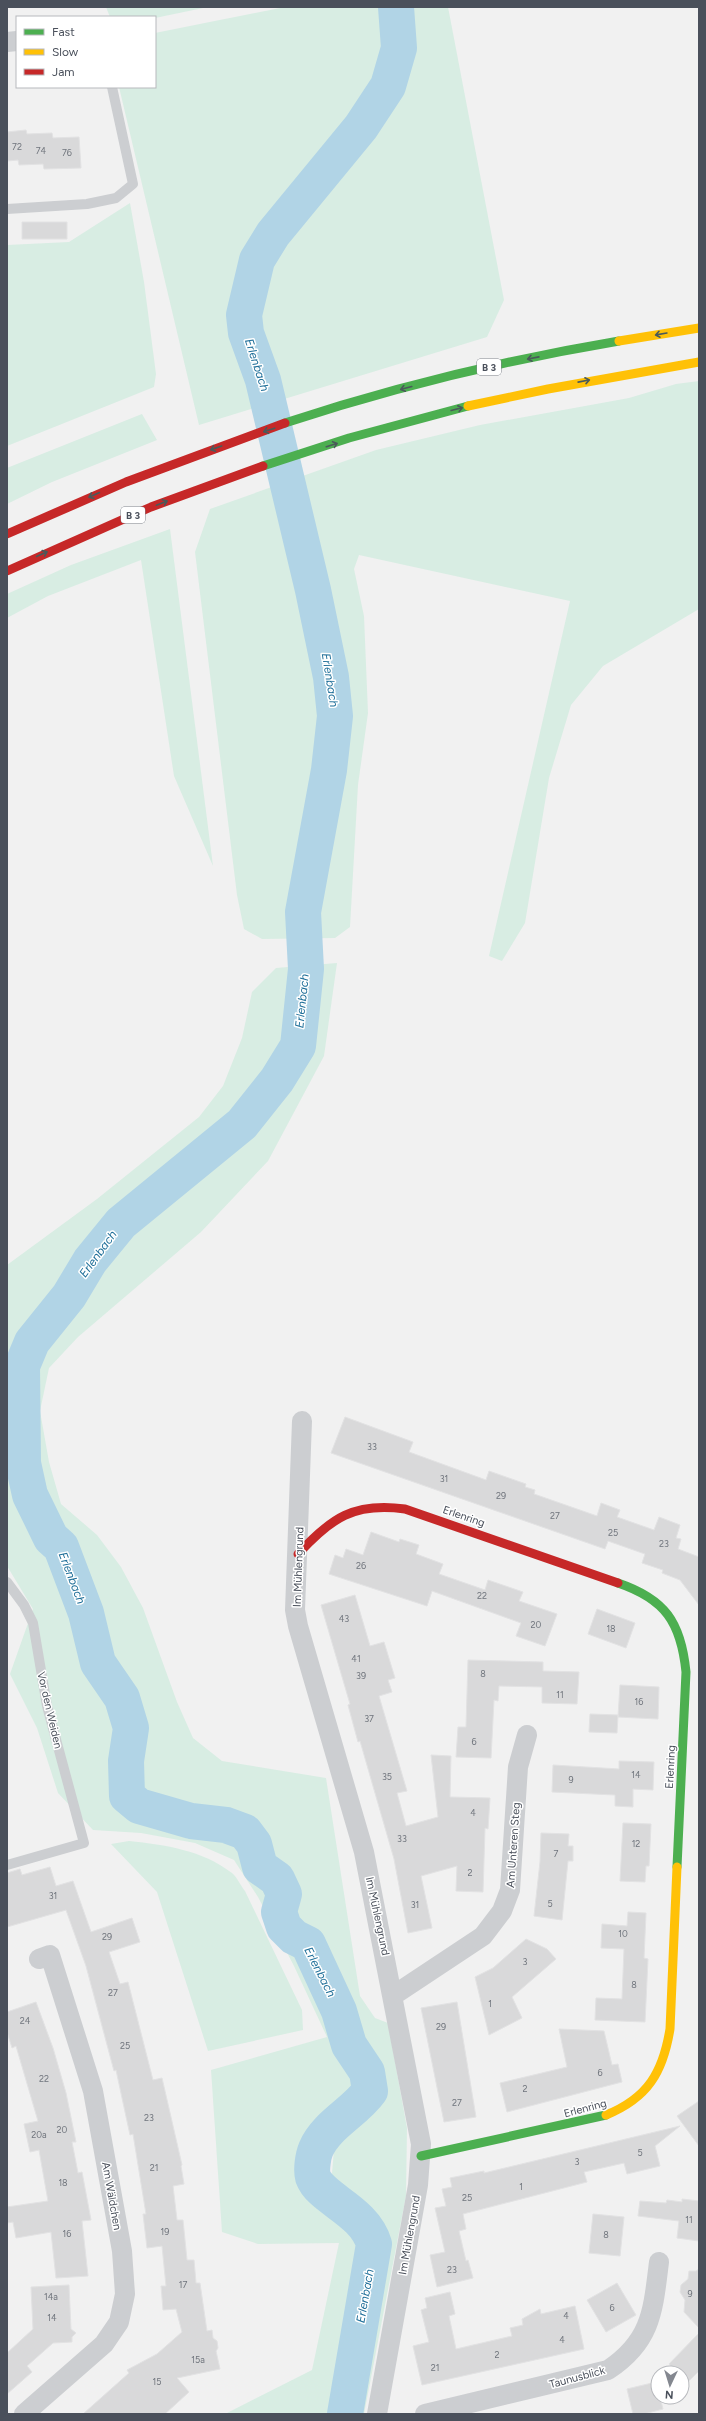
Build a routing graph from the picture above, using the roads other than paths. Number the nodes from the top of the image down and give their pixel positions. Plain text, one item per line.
1 (112, 88) edge
2 (7, 209) edge
3 (699, 328) edge
4 (699, 362) edge
5 (7, 534) edge
6 (7, 571) edge
7 (302, 1421) dead end
8 (298, 1554) junction
9 (7, 1582) edge
10 (527, 1735) dead end
11 (7, 1865) edge
12 (39, 1959) dead end
13 (394, 1995) junction
14 (421, 2156) junction
15 (659, 2262) dead end
16 (24, 2414) edge
17 (377, 2414) edge
18 (425, 2414) edge

1 - 2 lane
3 -> 5 main road, B 3
6 -> 4 main road, B 3
7 - 8 street, Im Mühlengrund
8 - 13 street, Im Mühlengrund
8 - 14 main road, Erlenring
9 - 11 lane, Vor den Weiden
10 - 13 street, Am Unteren Steg
12 - 16 street, Am Wäldchen
13 - 14 street, Im Mühlengrund
14 - 17 street, Im Mühlengrund
15 - 18 street, Taunusblick

